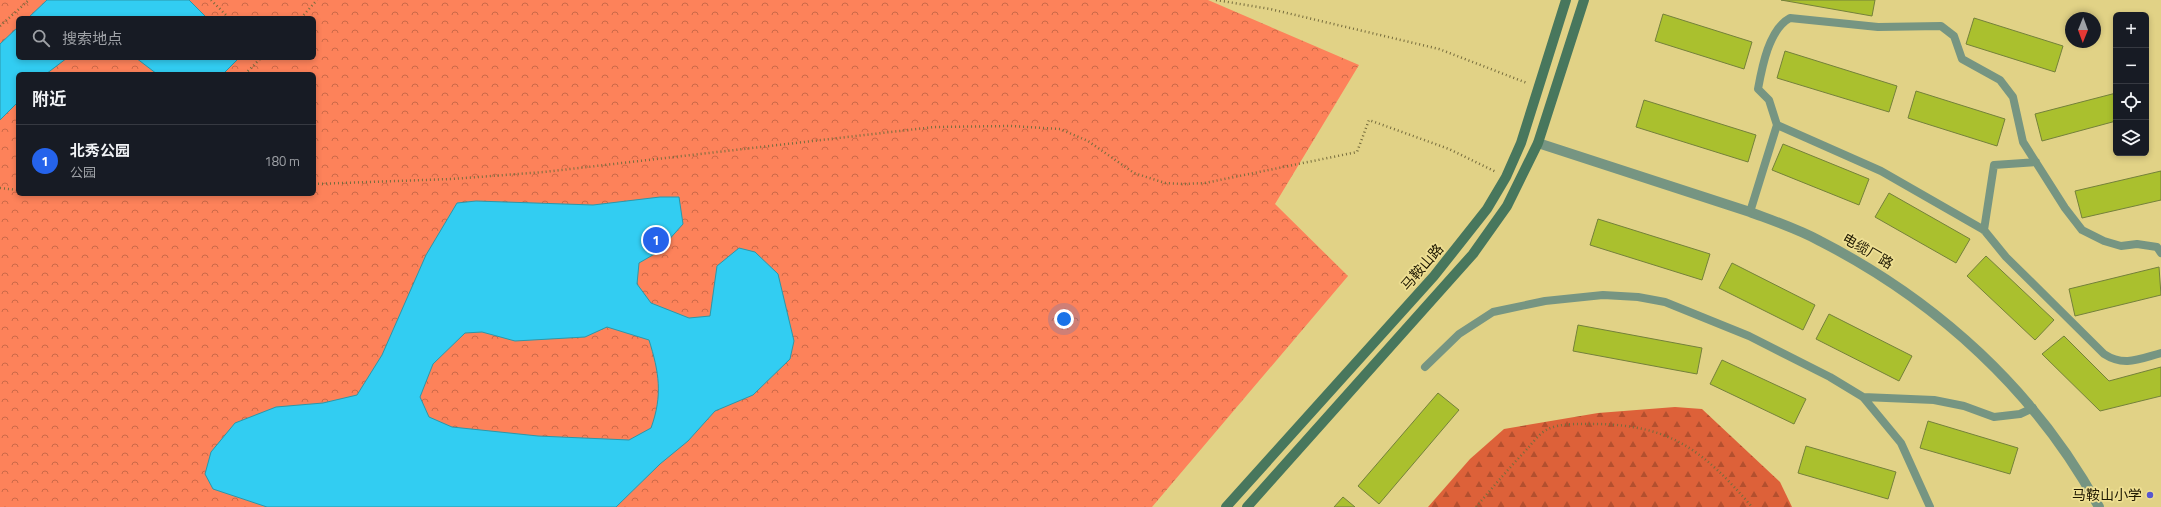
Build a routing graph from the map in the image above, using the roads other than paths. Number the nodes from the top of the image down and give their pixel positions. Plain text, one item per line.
1 (1566, 0) edge
2 (1584, 0) edge
3 (1777, 125) junction
4 (1538, 144) junction
5 (2036, 162) junction
6 (1750, 212) junction
7 (1984, 230) junction
8 (2161, 253) edge
9 (2161, 353) edge
10 (1426, 367) dead end
11 (1863, 397) junction
12 (2033, 408) junction
13 (1226, 507) edge
14 (1247, 507) edge
15 (1930, 507) edge
16 (2099, 507) edge

1 - 13 main road, 马鞍山路
2 - 4 main road, 马鞍山路
3 - 5 lane
3 - 6 lane
3 - 7 lane
4 - 6 street, 电缆厂路
4 - 14 main road, 马鞍山路
5 - 7 lane
5 - 8 lane
6 - 12 street, 电缆厂路
7 - 9 lane
10 - 11 lane
11 - 12 lane
11 - 15 lane
12 - 16 street, 电缆厂路

